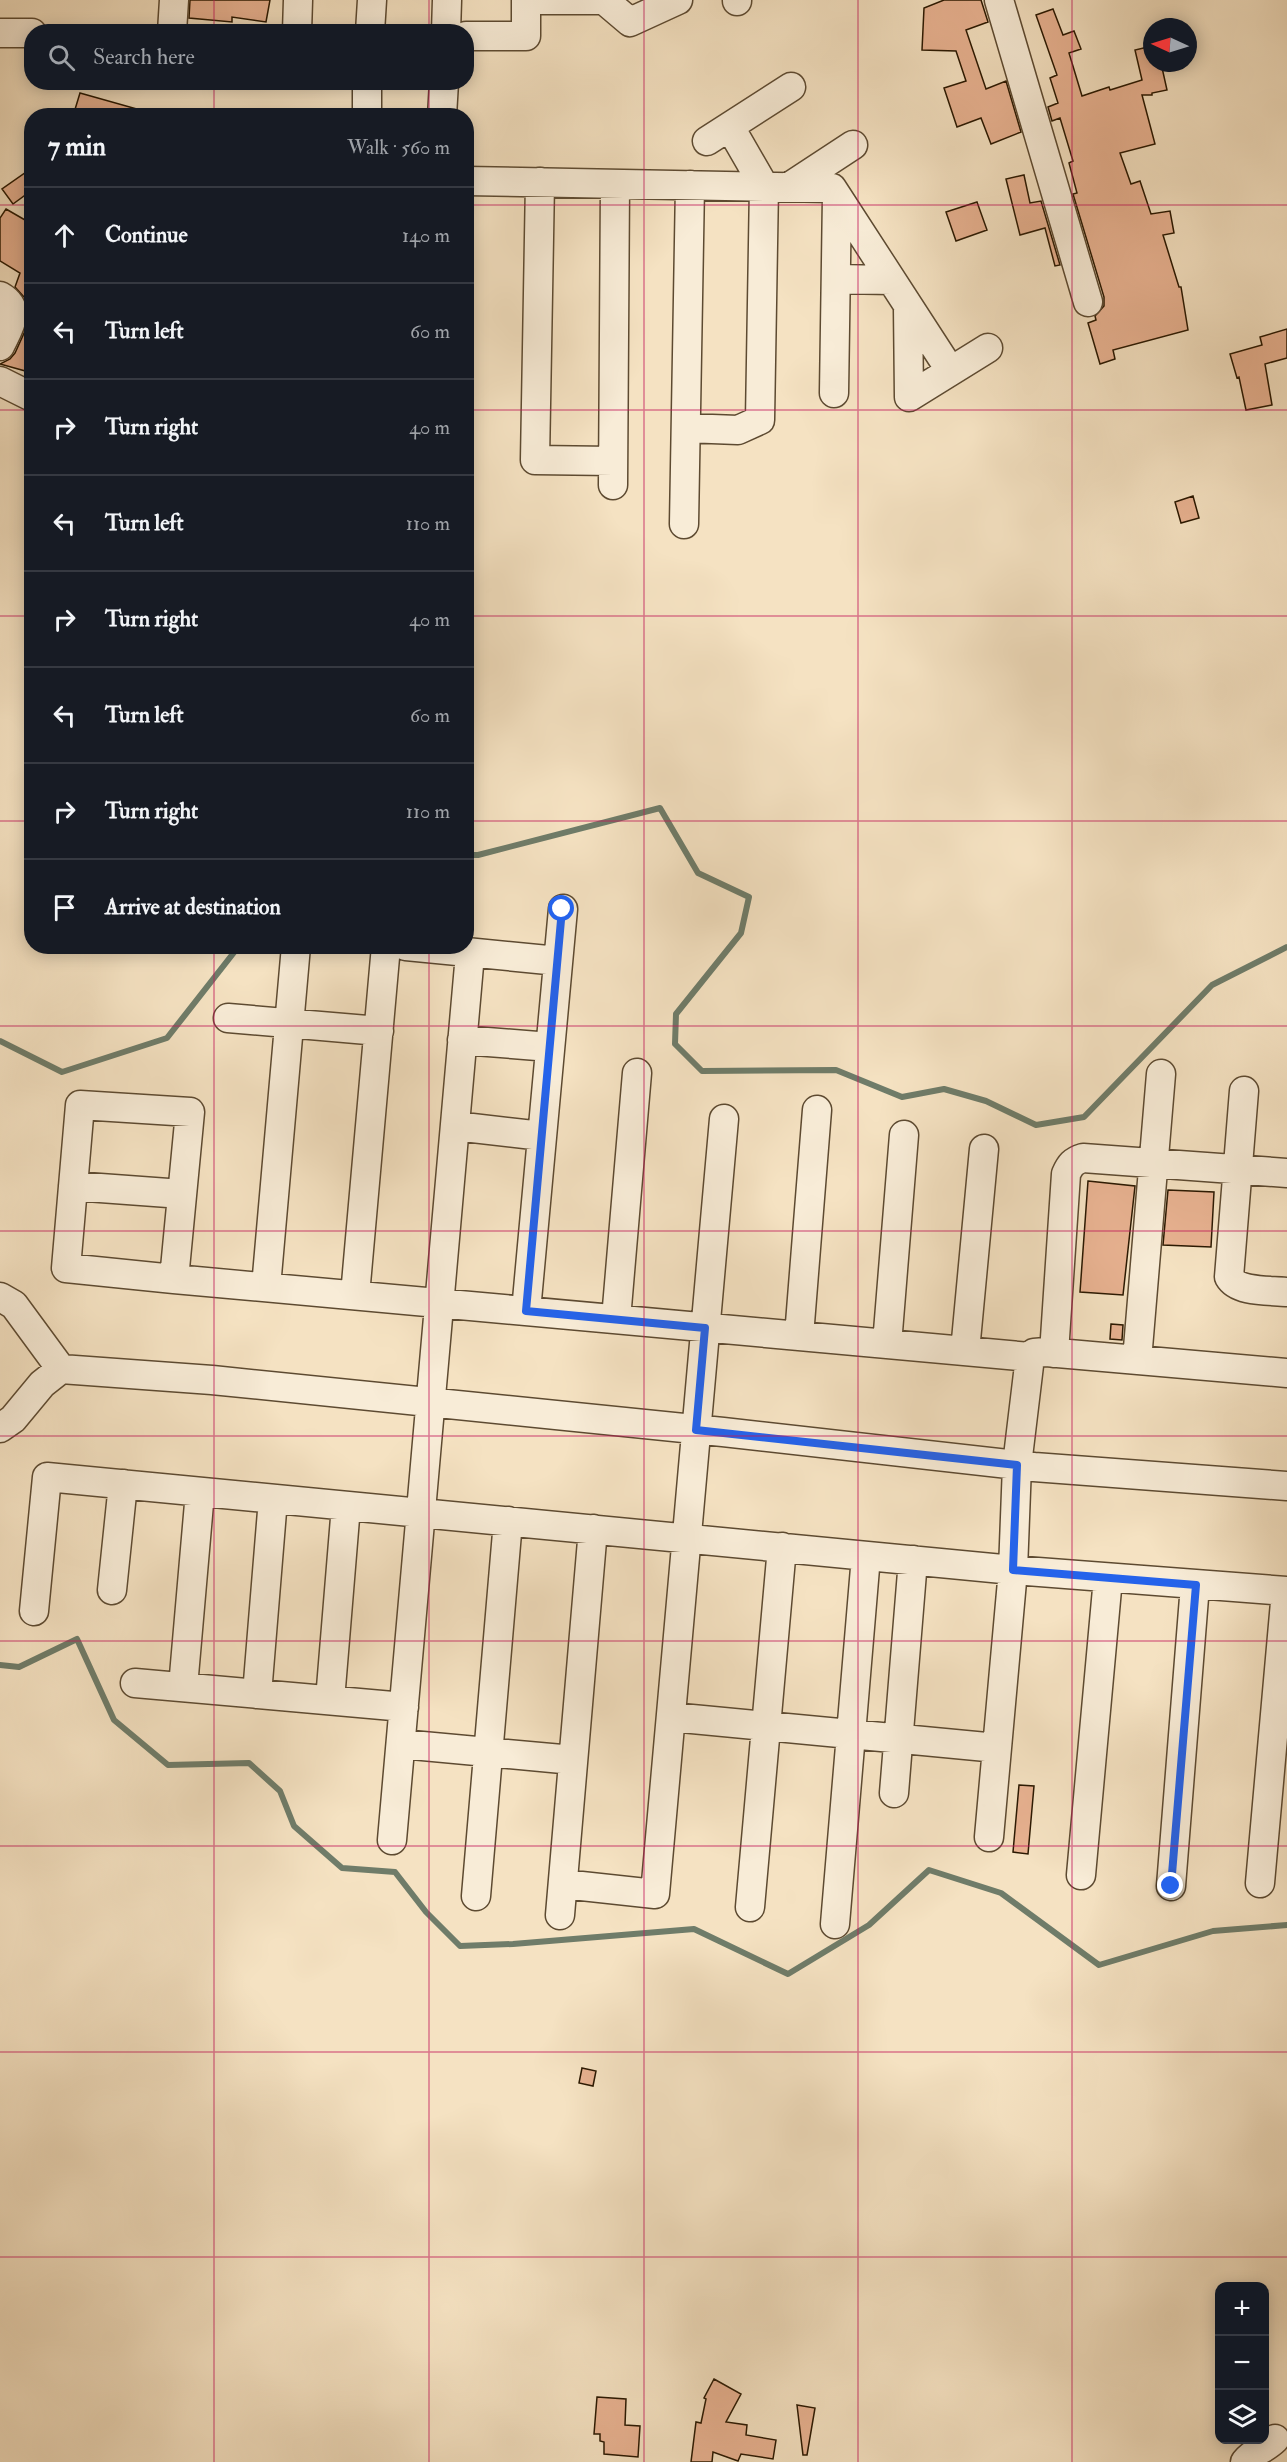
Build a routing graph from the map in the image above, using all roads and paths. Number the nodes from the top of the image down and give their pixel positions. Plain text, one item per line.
1 (174, 0) edge
2 (298, 0) edge
3 (372, 0) edge
4 (447, 0) edge
5 (526, 0) edge
6 (536, 0) edge
7 (604, 0) edge
8 (678, 0) edge
9 (999, 0) edge
10 (172, 24) edge
11 (297, 24) edge
12 (370, 24) edge
13 (446, 24) edge
14 (0, 33) edge
15 (24, 33) edge
16 (474, 36) edge
17 (791, 87) dead end
18 (368, 90) edge
19 (444, 90) edge
20 (367, 108) edge
21 (442, 108) edge
22 (853, 145) dead end
23 (474, 181) edge
24 (540, 182) junction
25 (615, 184) junction
26 (690, 185) junction
27 (776, 187) junction
28 (837, 196) junction
29 (836, 279) junction
30 (891, 280) junction
31 (0, 296) edge
32 (1088, 302) dead end
33 (908, 307) junction
34 (0, 346) edge
35 (988, 348) dead end
36 (950, 370) junction
37 (0, 381) edge
38 (24, 392) edge
39 (834, 393) dead end
40 (686, 428) junction
41 (684, 524) dead end
42 (562, 909) dead end
43 (295, 954) edge
44 (385, 954) edge
45 (470, 954) joint
46 (558, 961) junction
47 (228, 1018) dead end
48 (289, 1024) junction
49 (379, 1031) junction
50 (462, 1040) junction
51 (550, 1047) junction
52 (637, 1073) dead end
53 (1161, 1074) dead end
54 (1244, 1091) dead end
55 (817, 1110) dead end
56 (724, 1119) dead end
57 (455, 1126) junction
58 (904, 1135) dead end
59 (542, 1136) junction
60 (984, 1149) dead end
61 (1154, 1164) junction
62 (1237, 1170) junction
63 (1287, 1173) edge
64 (73, 1186) junction
65 (182, 1194) junction
66 (174, 1278) junction
67 (266, 1287) junction
68 (1287, 1292) edge
69 (355, 1295) junction
70 (0, 1297) edge
71 (440, 1303) junction
72 (526, 1311) junction
73 (616, 1319) junction
74 (705, 1328) junction
75 (799, 1336) junction
76 (887, 1344) junction
77 (965, 1351) junction
78 (1042, 1355) junction
79 (1137, 1360) junction
80 (61, 1369) junction
81 (1287, 1373) edge
82 (431, 1403) junction
83 (0, 1428) edge
84 (696, 1430) junction
85 (1017, 1465) junction
86 (123, 1484) junction
87 (1287, 1486) edge
88 (200, 1492) junction
89 (273, 1499) junction
90 (346, 1506) junction
91 (420, 1513) junction
92 (508, 1521) junction
93 (593, 1529) junction
94 (686, 1538) junction
95 (782, 1547) junction
96 (866, 1556) junction
97 (913, 1560) junction
98 (1013, 1570) junction
99 (1107, 1578) junction
100 (1196, 1585) junction
101 (112, 1590) dead end
102 (1287, 1592) edge
103 (34, 1611) dead end
104 (135, 1683) dead end
105 (183, 1687) junction
106 (256, 1694) junction
107 (330, 1700) junction
108 (404, 1707) junction
109 (671, 1717) junction
110 (766, 1726) junction
111 (850, 1734) junction
112 (899, 1739) junction
113 (401, 1744) junction
114 (997, 1748) junction
115 (488, 1751) junction
116 (573, 1760) junction
117 (894, 1793) dead end
118 (989, 1837) dead end
119 (393, 1840) dead end
120 (1081, 1875) dead end
121 (1260, 1883) dead end
122 (562, 1884) junction
123 (1171, 1886) dead end
124 (476, 1896) dead end
125 (750, 1907) dead end
126 (560, 1915) dead end
127 (835, 1924) dead end
128 (1275, 2439) dead end
129 (1245, 2462) edge

1 - 10 street
2 - 11 street
3 - 12 street
4 - 13 street
5 - 16 street
6 - 7 street
7 - 8 street
9 - 32 street
14 - 15 street
17 - 27 street
18 - 20 street
19 - 21 street
22 - 27 street
23 - 24 street
24 - 25 street
24 - 25 street
25 - 26 street
26 - 27 street
26 - 40 street
27 - 28 street
27 - 40 street
28 - 29 street
28 - 30 street
29 - 30 street
29 - 39 street
30 - 33 street
31 - 34 street
33 - 36 street
33 - 36 street
35 - 36 street
37 - 38 street
40 - 41 street
42 - 46 street
43 - 48 street
44 - 49 street
45 - 46 street
45 - 50 street
46 - 51 street
47 - 48 street
48 - 49 street
48 - 67 street
49 - 69 street
50 - 51 street
50 - 57 street
51 - 59 street
52 - 73 street
53 - 61 street
54 - 62 street
55 - 75 street
56 - 74 street
57 - 59 street
57 - 71 street
58 - 76 street
59 - 72 street
60 - 77 street
61 - 62 street
61 - 78 street
61 - 79 street
62 - 63 street
62 - 68 street
64 - 65 street
64 - 65 street
64 - 66 street
65 - 66 street
66 - 67 street
67 - 69 street
69 - 71 street
70 - 80 street
71 - 72 street
71 - 82 street
72 - 73 street
73 - 74 street
74 - 75 street
74 - 84 street
75 - 76 street
76 - 77 street
77 - 78 street
78 - 79 street
78 - 85 street
79 - 81 street
80 - 82 street
80 - 83 street
82 - 84 street
82 - 91 street
84 - 85 street
84 - 94 street
85 - 87 street
85 - 98 street
86 - 88 street
86 - 101 street
86 - 103 street
88 - 89 street
88 - 105 street
89 - 90 street
89 - 106 street
90 - 91 street
90 - 107 street
91 - 92 street
91 - 108 street
92 - 93 street
92 - 115 street
93 - 94 street
93 - 116 street
94 - 95 street
94 - 109 street
95 - 96 street
95 - 110 street
96 - 97 street
96 - 111 street
97 - 98 street
97 - 112 street
98 - 99 street
98 - 114 street
99 - 100 street
99 - 120 street
100 - 102 street
100 - 123 street
102 - 121 street
104 - 105 street
105 - 106 street
106 - 107 street
107 - 108 street
108 - 113 street
109 - 110 street
109 - 122 street
110 - 111 street
110 - 125 street
111 - 112 street
111 - 127 street
112 - 114 street
112 - 117 street
113 - 115 street
113 - 119 street
114 - 118 street
115 - 116 street
115 - 124 street
116 - 122 street
122 - 126 street
128 - 129 street

